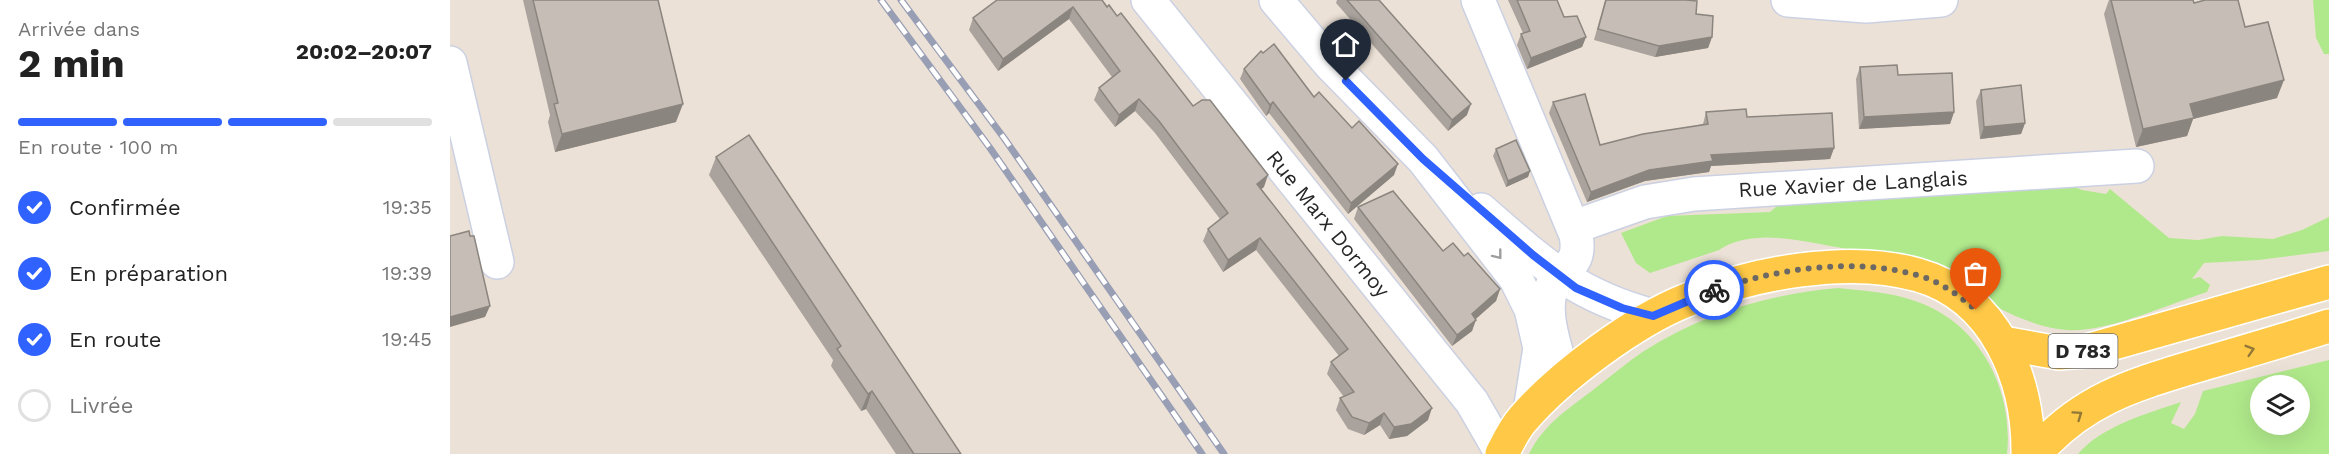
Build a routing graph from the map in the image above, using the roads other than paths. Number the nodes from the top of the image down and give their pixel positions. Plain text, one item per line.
1 (1148, 0) edge
2 (1276, 0) edge
3 (1478, 0) edge
4 (1788, 0) edge
5 (1941, 0) edge
6 (450, 63) edge
7 (1423, 159) junction
8 (2137, 166) dead end
9 (1574, 227) junction
10 (497, 262) dead end
11 (1558, 276) junction
12 (2329, 282) edge
13 (1653, 316) junction
14 (2329, 326) edge
15 (2003, 343) junction
16 (1564, 380) junction
17 (1530, 411) junction
18 (1502, 454) edge
19 (2028, 454) edge
20 (2035, 454) edge

1 - 18 street, Rue Marx Dormoy
2 - 7 street
3 - 9 street
4 - 5 street
6 - 10 street
7 - 11 street
7 -> 17 street
8 - 9 street, Rue Xavier de Langlais
9 - 11 street
11 - 13 street
11 - 16 street
12 - 15 main road, D 783
13 - 15 main road
13 - 16 main road
20 -> 14 main road, D 783
15 - 19 main road
16 - 17 main road
17 - 18 main road

